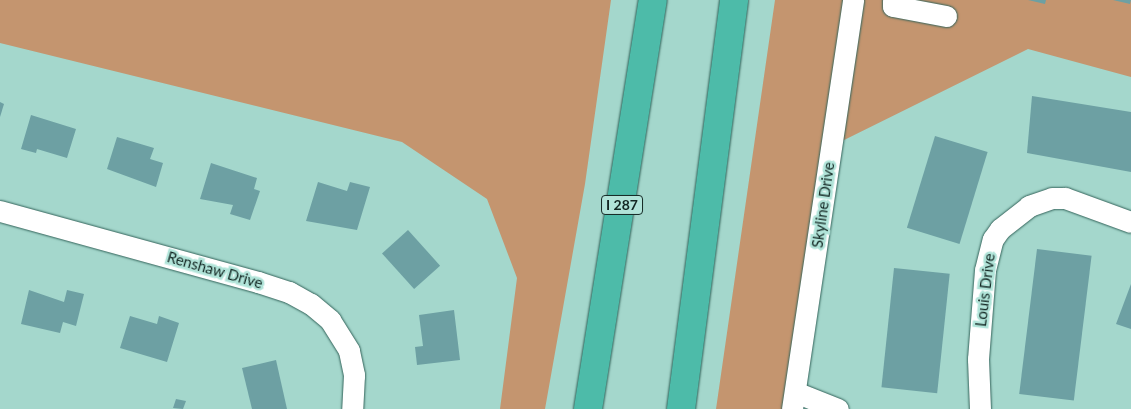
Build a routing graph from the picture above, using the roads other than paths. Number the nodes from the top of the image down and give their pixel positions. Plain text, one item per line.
1 (653, 0) edge
2 (734, 0) edge
3 (853, 0) edge
4 (893, 0) edge
5 (946, 16) dead end
6 (0, 211) edge
7 (1131, 222) edge
8 (794, 400) edge
9 (352, 409) edge
10 (588, 409) edge
11 (681, 409) edge
12 (838, 409) edge
13 (980, 409) edge

1 - 10 highway, I 287
2 - 11 highway
3 - 8 street, Skyline Drive
4 - 5 street
6 - 9 street, Renshaw Drive
7 - 13 street, Louis Drive
8 - 12 street

